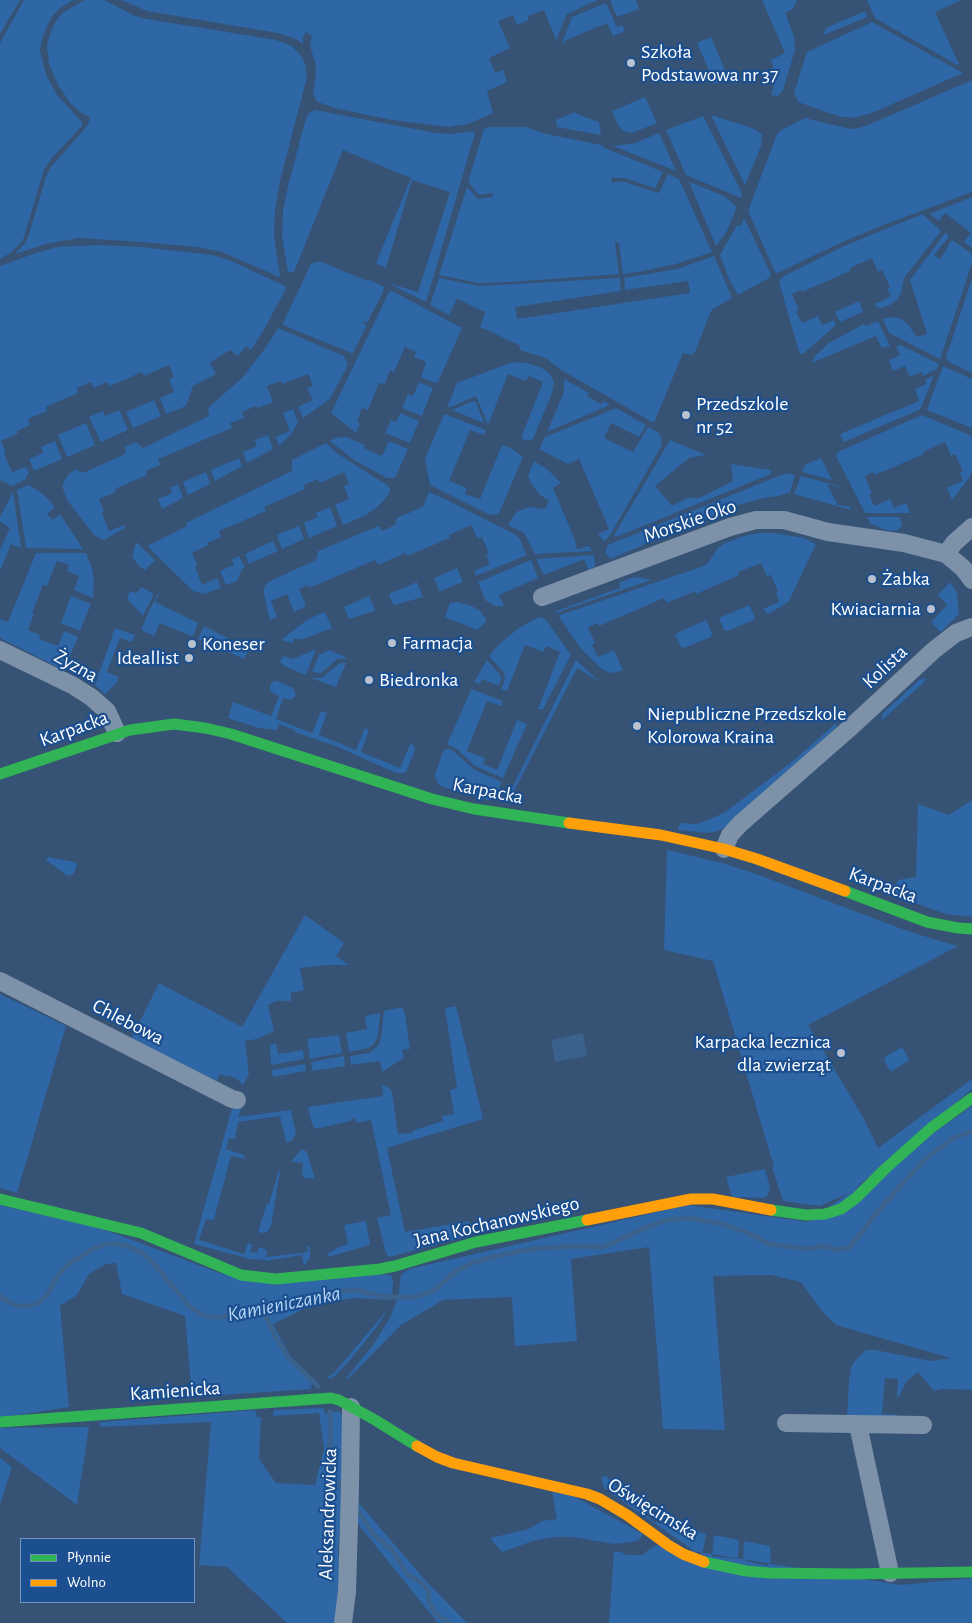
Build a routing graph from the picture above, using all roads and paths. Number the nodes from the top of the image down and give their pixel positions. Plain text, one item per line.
1 (972, 527) edge
2 (946, 554) junction
3 (972, 580) edge
4 (542, 598) dead end
5 (972, 627) edge
6 (0, 650) edge
7 (117, 733) junction
8 (0, 774) edge
9 (724, 849) junction
10 (972, 929) edge
11 (0, 981) edge
12 (972, 1098) edge
13 (238, 1100) dead end
14 (0, 1199) edge
15 (351, 1407) junction
16 (0, 1422) edge
17 (786, 1423) dead end
18 (858, 1425) junction
19 (923, 1426) dead end
20 (972, 1572) edge
21 (890, 1573) junction
22 (343, 1623) edge

1 - 2 street
2 - 3 street, Morskie Oko
2 - 4 street, Morskie Oko
5 - 9 street, Kolista
6 - 7 street, Żyzna
7 - 8 street, Karpacka
7 - 9 street, Karpacka
9 - 10 street, Karpacka
11 - 13 street, Chlebowa
12 - 14 street, Jana Kochanowskiego
15 - 16 street, Kamienicka
15 - 21 street, Oświęcimska
15 - 22 street, Aleksandrowicka
17 - 18 street
18 - 19 street
18 - 21 street
20 - 21 street, Oświęcimska

